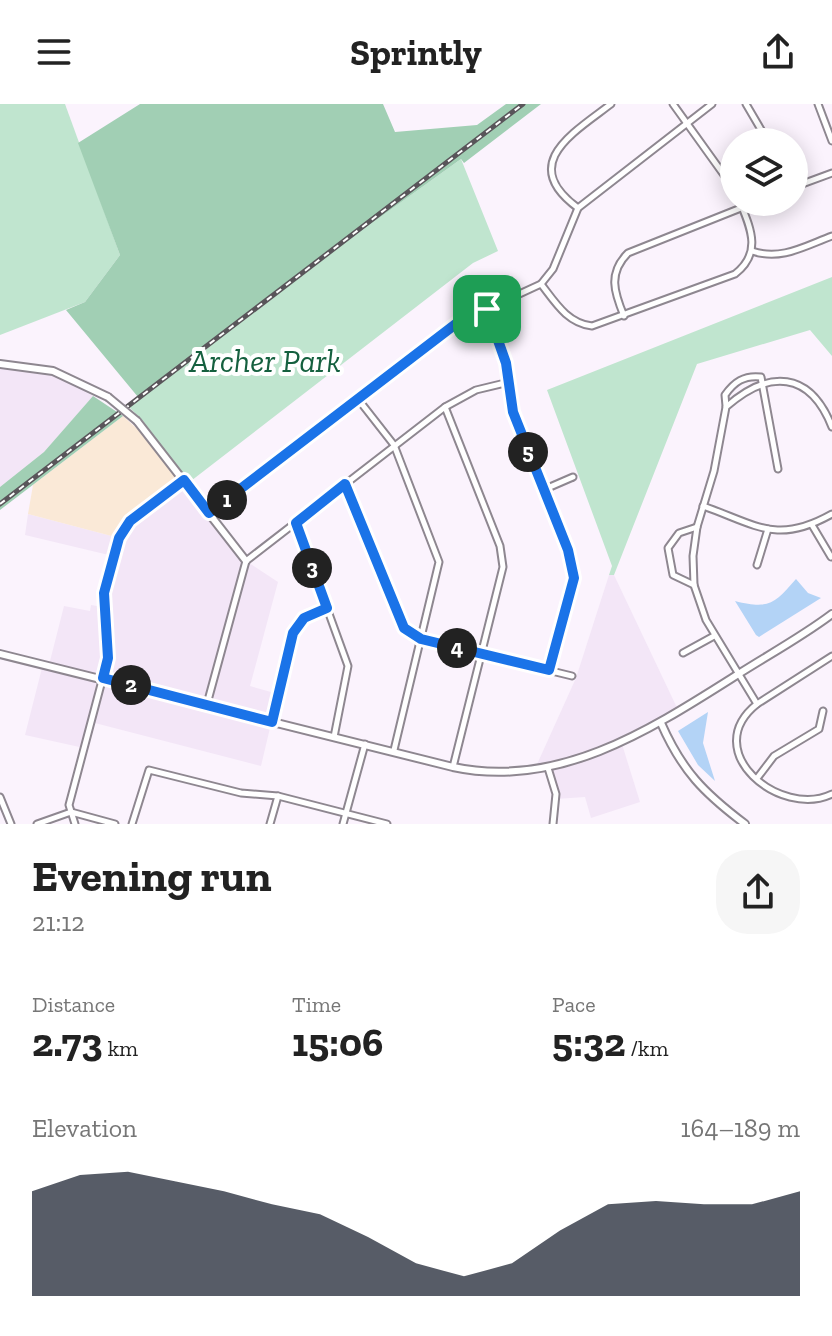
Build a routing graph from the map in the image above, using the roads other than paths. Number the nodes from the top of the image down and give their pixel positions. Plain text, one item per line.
1 (611, 104) edge
2 (673, 104) edge
3 (712, 104) edge
4 (746, 104) edge
5 (818, 104) edge
6 (688, 122) junction
7 (760, 128) edge
8 (832, 141) edge
9 (720, 169) edge
10 (832, 173) edge
11 (808, 182) edge
12 (578, 208) junction
13 (720, 214) edge
14 (745, 216) edge
15 (832, 236) edge
16 (752, 251) junction
17 (541, 284) junction
18 (487, 309) junction
19 (624, 316) junction
20 (0, 364) edge
21 (764, 381) junction
22 (509, 382) junction
23 (358, 399) junction
24 (445, 407) junction
25 (726, 407) junction
26 (832, 427) edge
27 (394, 445) junction
28 (778, 469) dead end
29 (573, 477) dead end
30 (184, 480) junction
31 (345, 484) junction
32 (543, 490) junction
33 (703, 506) junction
34 (209, 513) junction
35 (832, 514) edge
36 (296, 523) junction
37 (812, 525) junction
38 (697, 527) junction
39 (768, 529) junction
40 (831, 557) edge
41 (246, 561) junction
42 (757, 565) dead end
43 (694, 585) junction
44 (327, 608) junction
45 (832, 614) edge
46 (714, 636) junction
47 (421, 639) junction
48 (683, 653) dead end
49 (0, 654) edge
50 (481, 655) junction
51 (832, 656) edge
52 (549, 670) junction
53 (737, 675) junction
54 (572, 676) dead end
55 (103, 678) junction
56 (207, 704) junction
57 (757, 704) junction
58 (823, 711) dead end
59 (272, 722) junction
60 (661, 723) junction
61 (334, 737) junction
62 (365, 744) junction
63 (394, 750) junction
64 (453, 767) junction
65 (548, 768) junction
66 (758, 777) junction
67 (832, 794) edge
68 (278, 796) junction
69 (0, 797) edge
70 (71, 812) junction
71 (347, 814) junction
72 (11, 824) edge
73 (37, 824) edge
74 (75, 824) edge
75 (115, 824) edge
76 (132, 824) edge
77 (270, 824) edge
78 (343, 824) edge
79 (387, 824) edge
80 (553, 824) edge
81 (745, 824) edge

1 - 12 street
2 - 6 street
3 - 6 street
4 - 7 street
5 - 8 street
6 - 9 street
6 - 12 street
10 - 11 street
12 - 17 street
13 - 19 street
14 - 16 street
15 - 16 street
16 - 19 street
17 - 18 street
17 - 19 street
18 - 22 street
18 - 23 street
20 - 30 street, bridge
21 - 25 street
21 - 25 street
21 - 26 street
21 - 28 street
22 - 24 street
22 - 32 street
23 - 27 street
23 - 34 street
24 - 27 street
24 - 50 street
25 - 33 street
27 - 31 street
27 - 47 street
29 - 32 street
30 - 34 street
30 - 55 street
31 - 36 street
31 - 47 street
32 - 52 street
33 - 38 street
33 - 39 street
34 - 41 street
35 - 37 street
36 - 41 street
36 - 44 street
37 - 39 street
37 - 40 street
38 - 43 street
38 - 43 street
39 - 42 street
41 - 56 street
43 - 46 street
44 - 59 street
44 - 61 street
45 - 53 street
46 - 48 street
46 - 53 street
47 - 50 street
47 - 63 street
49 - 55 street
50 - 52 street
50 - 64 street
51 - 57 street
52 - 54 street
53 - 57 street
53 - 60 street
55 - 56 street
55 - 70 street
56 - 59 street
57 - 66 street
58 - 66 street
59 - 61 street
60 - 65 street
60 - 81 street
61 - 62 street
62 - 63 street
62 - 71 street
63 - 64 street
64 - 65 street
65 - 80 street
66 - 67 street
68 - 71 street
68 - 76 street
68 - 77 street
69 - 72 street
70 - 73 street
70 - 74 street
70 - 75 street
71 - 78 street
71 - 79 street

